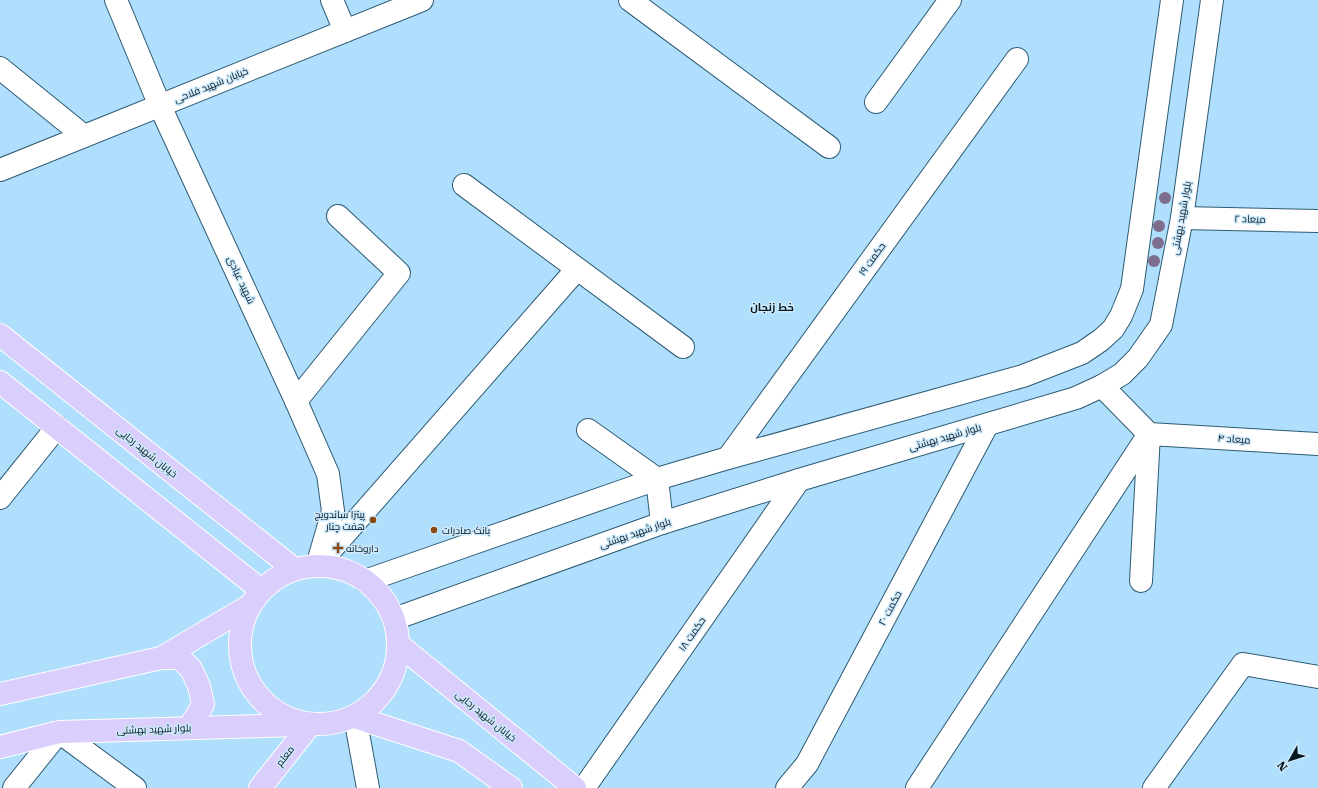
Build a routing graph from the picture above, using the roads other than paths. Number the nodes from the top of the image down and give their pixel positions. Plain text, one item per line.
1 (116, 0) edge
2 (332, 0) edge
3 (422, 0) edge
4 (630, 0) edge
5 (950, 0) edge
6 (1172, 0) edge
7 (1212, 0) edge
8 (345, 31) junction
9 (1017, 59) dead end
10 (0, 68) edge
11 (876, 102) dead end
12 (160, 106) junction
13 (84, 136) junction
14 (829, 147) dead end
15 (0, 170) edge
16 (464, 185) dead end
17 (338, 216) dead end
18 (1182, 218) junction
19 (1318, 221) edge
20 (577, 269) junction
21 (0, 335) edge
22 (683, 347) dead end
23 (0, 382) edge
24 (1102, 386) junction
25 (296, 401) junction
26 (987, 425) junction
27 (57, 427) junction
28 (588, 430) dead end
29 (1149, 434) junction
30 (1318, 444) edge
31 (728, 458) junction
32 (657, 479) junction
33 (799, 480) junction
34 (0, 498) edge
35 (662, 523) junction
36 (317, 566) junction
37 (294, 569) junction
38 (365, 581) junction
39 (1141, 581) dead end
40 (255, 598) junction
41 (394, 619) junction
42 (398, 644) junction
43 (160, 658) junction
44 (1318, 677) edge
45 (4, 688) edge
46 (355, 717) junction
47 (310, 725) junction
48 (188, 728) junction
49 (59, 732) junction
50 (0, 747) edge
51 (14, 788) edge
52 (135, 788) edge
53 (260, 788) edge
54 (368, 788) edge
55 (511, 788) edge
56 (575, 788) edge
57 (584, 788) edge
58 (788, 788) edge
59 (917, 788) edge
60 (1154, 788) edge

1 - 12 street, شهید عبادی
2 - 8 street
3 - 8 street, خیابان شهید فلاحی
4 - 14 street
5 - 11 street
6 - 31 street
7 - 18 street, بلوار شهید بهشتی
8 - 12 street, خیابان شهید فلاحی
9 - 31 street, حکمت ۱۹
10 - 13 street
12 - 13 street, خیابان شهید فلاحی
12 - 25 street, شهید عبادی
13 - 15 street, خیابان شهید فلاحی
16 - 20 street
17 - 25 street
18 - 19 street, میعاد ۲
18 - 24 street, بلوار شهید بهشتی
20 - 22 street
20 - 36 street
21 - 37 main road, خیابان شهید رجایی
23 - 27 main road
24 - 26 street, بلوار شهید بهشتی
24 - 29 street
25 - 36 street, شهید عبادی
26 - 33 street, بلوار شهید بهشتی
26 - 58 street, حکمت ۲۰
27 - 34 street
27 - 40 main road
28 - 32 street
29 - 30 street, میعاد ۴
29 - 39 street
29 - 59 street
31 - 32 street
32 - 35 street
32 - 38 street
33 - 35 street, بلوار شهید بهشتی
33 - 57 street, حکمت ۱۸
35 - 41 street, بلوار شهید بهشتی
36 - 37 main road
36 - 38 main road
37 - 40 main road
38 - 41 main road
40 - 43 main road
40 - 47 main road
41 - 42 main road, بلوار شهید بهشتی
42 - 46 main road, بلوار شهید بهشتی
42 - 56 main road, خیابان شهید رجایی
43 - 45 main road
43 - 48 main road
44 - 60 street
46 - 47 main road, بلوار شهید بهشتی
46 - 54 street
46 - 55 main road
47 - 48 main road, بلوار شهید بهشتی
47 - 53 main road, معلم
48 - 49 main road, بلوار شهید بهشتی
49 - 50 main road, بلوار شهید بهشتی
49 - 51 street
49 - 52 street

